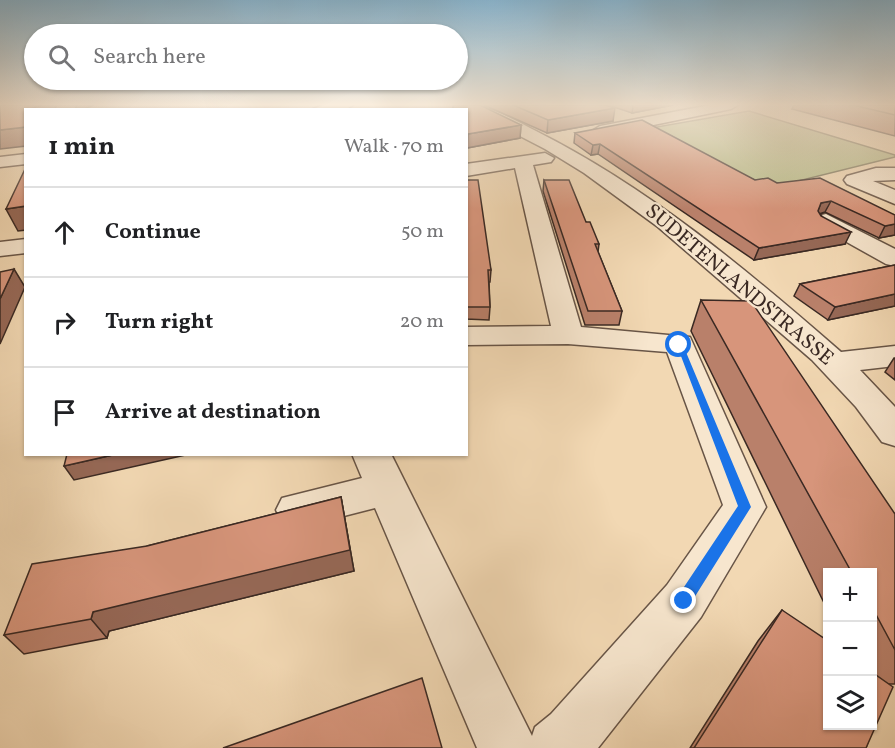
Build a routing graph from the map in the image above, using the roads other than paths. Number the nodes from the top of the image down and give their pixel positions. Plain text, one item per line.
1 (560, 140) edge
2 (574, 140) edge
3 (566, 142) junction
4 (24, 159) edge
5 (0, 162) edge
6 (523, 162) junction
7 (468, 170) edge
8 (895, 174) edge
9 (895, 198) edge
10 (826, 221) edge
11 (24, 246) edge
12 (0, 249) edge
13 (895, 259) edge
14 (568, 335) junction
15 (468, 336) edge
16 (895, 356) edge
17 (835, 363) junction
18 (895, 433) edge
19 (379, 472) edge
20 (258, 520) edge
21 (507, 748) edge
22 (556, 748) edge

1 - 3 street, SUDETENLANDSTRASSE
2 - 3 street
3 - 6 street
3 - 17 street, SUDETENLANDSTRASSE
4 - 5 street
6 - 7 street
6 - 14 street
8 - 9 street
10 - 13 street
11 - 12 street
14 - 15 street
14 - 22 street
16 - 17 street
17 - 18 street, SUDETENLANDSTRASSE
19 - 20 street
19 - 21 street

